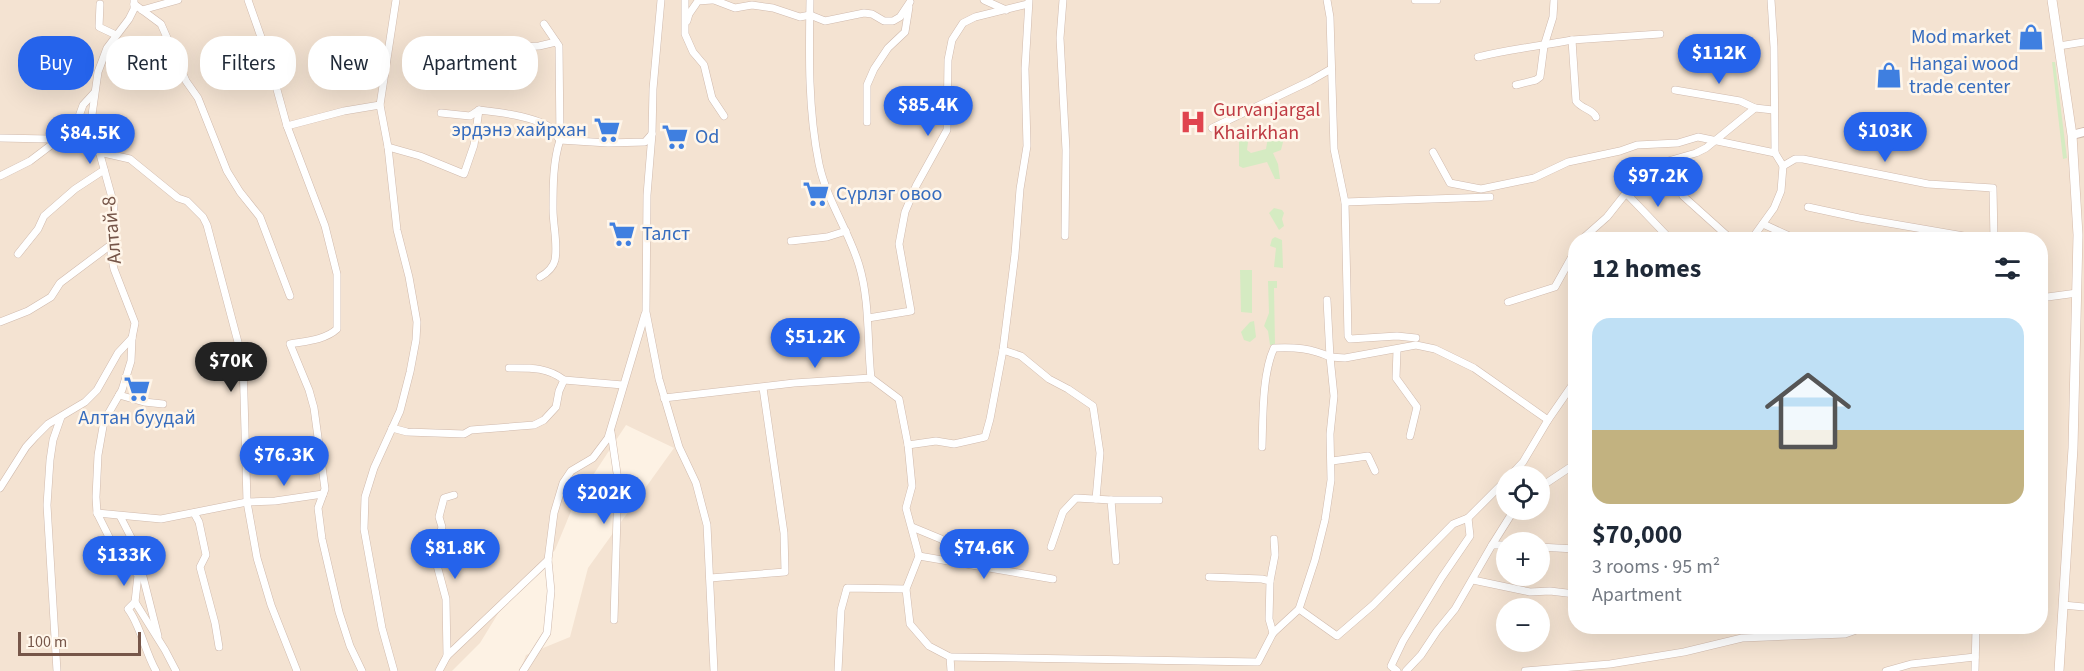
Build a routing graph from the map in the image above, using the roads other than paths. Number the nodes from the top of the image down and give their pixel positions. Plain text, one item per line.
1 (178, 0) edge
2 (248, 0) edge
3 (396, 0) edge
4 (661, 0) edge
5 (685, 0) edge
6 (713, 0) edge
7 (810, 0) edge
8 (984, 0) edge
9 (1063, 0) edge
10 (1327, 0) edge
11 (1415, 0) edge
12 (1437, 0) edge
13 (1554, 0) edge
14 (1771, 0) edge
15 (2052, 0) edge
16 (911, 1) edge
17 (134, 2) edge
18 (1028, 2) edge
19 (100, 4) dead end
20 (142, 10) junction
21 (1006, 10) junction
22 (810, 15) junction
23 (544, 24) dead end
24 (116, 34) junction
25 (685, 34) junction
26 (1660, 34) dead end
27 (1572, 40) junction
28 (556, 42) junction
29 (2084, 42) edge
30 (538, 45) edge
31 (1544, 45) junction
32 (2059, 46) junction
33 (1478, 57) dead end
34 (1331, 69) junction
35 (1516, 85) dead end
36 (1675, 90) dead end
37 (94, 93) junction
38 (380, 105) junction
39 (1755, 108) junction
40 (479, 110) junction
41 (1773, 110) junction
42 (441, 113) dead end
43 (724, 116) dead end
44 (1596, 117) dead end
45 (867, 122) dead end
46 (287, 126) junction
47 (1212, 128) dead end
48 (2084, 132) edge
49 (652, 134) junction
50 (2072, 135) junction
51 (63, 137) junction
52 (0, 138) edge
53 (560, 140) junction
54 (1717, 140) junction
55 (388, 147) junction
56 (99, 152) junction
57 (1433, 152) dead end
58 (1775, 153) junction
59 (1784, 165) junction
60 (104, 170) junction
61 (0, 176) edge
62 (1626, 193) junction
63 (1683, 196) dead end
64 (1490, 197) dead end
65 (1345, 202) junction
66 (1808, 207) dead end
67 (1763, 224) junction
68 (846, 231) junction
69 (1590, 232) edge
70 (1663, 232) edge
71 (1723, 232) edge
72 (1757, 232) edge
73 (1780, 232) edge
74 (1940, 232) edge
75 (1994, 232) edge
76 (1065, 236) dead end
77 (791, 241) dead end
78 (112, 244) junction
79 (18, 254) dead end
80 (1568, 264) edge
81 (540, 277) dead end
82 (2077, 293) junction
83 (290, 296) dead end
84 (2048, 297) edge
85 (1327, 300) dead end
86 (1508, 302) dead end
87 (646, 312) junction
88 (868, 318) junction
89 (0, 322) edge
90 (132, 338) junction
91 (1416, 338) dead end
92 (1003, 350) junction
93 (1397, 350) junction
94 (1330, 357) junction
95 (509, 368) dead end
96 (871, 378) junction
97 (564, 380) junction
98 (2079, 383) edge
99 (623, 385) junction
100 (763, 388) junction
101 (1568, 391) edge
102 (119, 394) junction
103 (664, 398) junction
104 (163, 404) dead end
105 (61, 417) junction
106 (1548, 420) junction
107 (392, 428) junction
108 (611, 429) junction
109 (1410, 436) dead end
110 (908, 445) junction
111 (1262, 447) dead end
112 (1332, 461) junction
113 (1519, 466) edge
114 (1568, 469) edge
115 (1375, 471) dead end
116 (1550, 481) edge
117 (0, 488) edge
118 (1496, 489) edge
119 (323, 494) junction
120 (453, 495) dead end
121 (1096, 499) junction
122 (1110, 500) junction
123 (1159, 500) dead end
124 (247, 502) junction
125 (97, 513) junction
126 (194, 513) junction
127 (120, 516) junction
128 (1468, 518) junction
129 (1508, 520) edge
130 (912, 527) junction
131 (1274, 539) dead end
132 (1492, 544) junction
133 (1496, 544) edge
134 (1051, 547) dead end
135 (1550, 548) edge
136 (1568, 549) edge
137 (919, 556) junction
138 (548, 560) junction
139 (1116, 561) dead end
140 (974, 566) junction
141 (1209, 577) dead end
142 (710, 578) junction
143 (1053, 579) dead end
144 (1473, 580) junction
145 (1270, 581) junction
146 (906, 589) junction
147 (1568, 593) edge
148 (135, 602) junction
149 (2063, 605) junction
150 (2084, 607) edge
151 (1299, 609) junction
152 (614, 620) dead end
153 (1273, 633) junction
154 (1845, 634) edge
155 (1976, 634) edge
156 (159, 642) junction
157 (219, 647) dead end
158 (447, 656) junction
159 (950, 657) junction
160 (1975, 657) junction
161 (1392, 669) edge
162 (57, 671) edge
163 (156, 671) edge
164 (176, 671) edge
165 (297, 671) edge
166 (362, 671) edge
167 (394, 671) edge
168 (439, 671) edge
169 (523, 671) edge
170 (714, 671) edge
171 (838, 671) edge
172 (951, 671) edge
173 (1406, 671) edge
174 (1525, 671) edge
175 (1886, 671) edge
176 (1975, 671) edge
177 (2059, 671) edge

1 - 20 street
2 - 46 street
3 - 38 street
4 - 49 street
5 - 25 street
6 - 22 street
6 - 25 street
7 - 22 street
8 - 21 street
9 - 76 street
10 - 34 street
11 - 12 street
13 - 31 street
14 - 41 street
15 - 32 main road
16 - 22 street
16 - 45 street
17 - 20 street
17 - 24 street, Алтай-8
18 - 21 street
18 - 92 street
19 - 24 street
20 - 83 street
21 - 88 street
22 - 68 street
23 - 28 street
24 - 37 street, Алтай-8
25 - 43 street
26 - 27 street
27 - 31 street
27 - 44 street
28 - 30 street
28 - 53 street
29 - 32 street
31 - 33 street
31 - 35 street
32 - 50 main road
34 - 47 street
34 - 65 street
36 - 39 street
37 - 51 street
37 - 56 street, Алтай-8
38 - 46 street
38 - 55 street
39 - 41 street
39 - 54 street
40 - 42 street
40 - 53 street
40 - 55 street
41 - 58 street
46 - 119 street
48 - 50 street
49 - 53 street
49 - 87 street
50 - 82 main road
51 - 52 street
51 - 61 street
53 - 81 street
54 - 57 street
54 - 58 street
54 - 62 street
55 - 107 street
56 - 60 street, Алтай-8
56 - 124 street
58 - 59 street
59 - 67 street
59 - 75 street
60 - 78 street, Алтай-8
60 - 79 street
62 - 69 street
62 - 70 street
63 - 71 street
64 - 65 street
65 - 91 street
66 - 74 street
67 - 72 street
67 - 73 street
68 - 77 street
68 - 88 street
78 - 89 street
78 - 90 street, Алтай-8
80 - 86 street
82 - 84 street
82 - 98 main road
85 - 94 street
87 - 99 street
87 - 103 street
88 - 96 street
90 - 102 street, Алтай-8
90 - 105 street
92 - 110 street
92 - 121 street
93 - 94 street
93 - 106 street
93 - 109 street
94 - 111 street
94 - 112 street
95 - 97 street
96 - 100 street
96 - 110 street
97 - 99 street
97 - 107 street
98 - 149 main road
99 - 108 street
100 - 103 street
100 - 142 street
101 - 106 street
102 - 104 street
102 - 125 street, Алтай-8
103 - 142 street
105 - 117 street
105 - 162 street
106 - 113 street
107 - 167 street
108 - 138 street
108 - 152 street
110 - 130 street
112 - 115 street
112 - 151 street
114 - 116 street
118 - 128 street
119 - 124 street
119 - 166 street
120 - 158 street
121 - 122 street
121 - 134 street
122 - 123 street
122 - 139 street
124 - 126 street
124 - 165 street
125 - 127 street
125 - 148 street
126 - 127 street
126 - 157 street
127 - 156 street
128 - 151 street
128 - 161 street
129 - 132 street
130 - 137 street
130 - 140 street
131 - 145 street
132 - 133 street
132 - 144 street
135 - 136 street
137 - 140 street
137 - 146 street
138 - 158 street
138 - 169 street
140 - 143 street
141 - 145 street
142 - 170 street
144 - 147 street
144 - 173 street
145 - 153 street
146 - 159 street
146 - 171 street
148 - 156 street
148 - 163 street
149 - 150 street
149 - 177 main road
151 - 153 street
153 - 159 street
154 - 174 street
155 - 160 street
156 - 164 street
158 - 168 street
159 - 172 street
160 - 175 street
160 - 176 street

